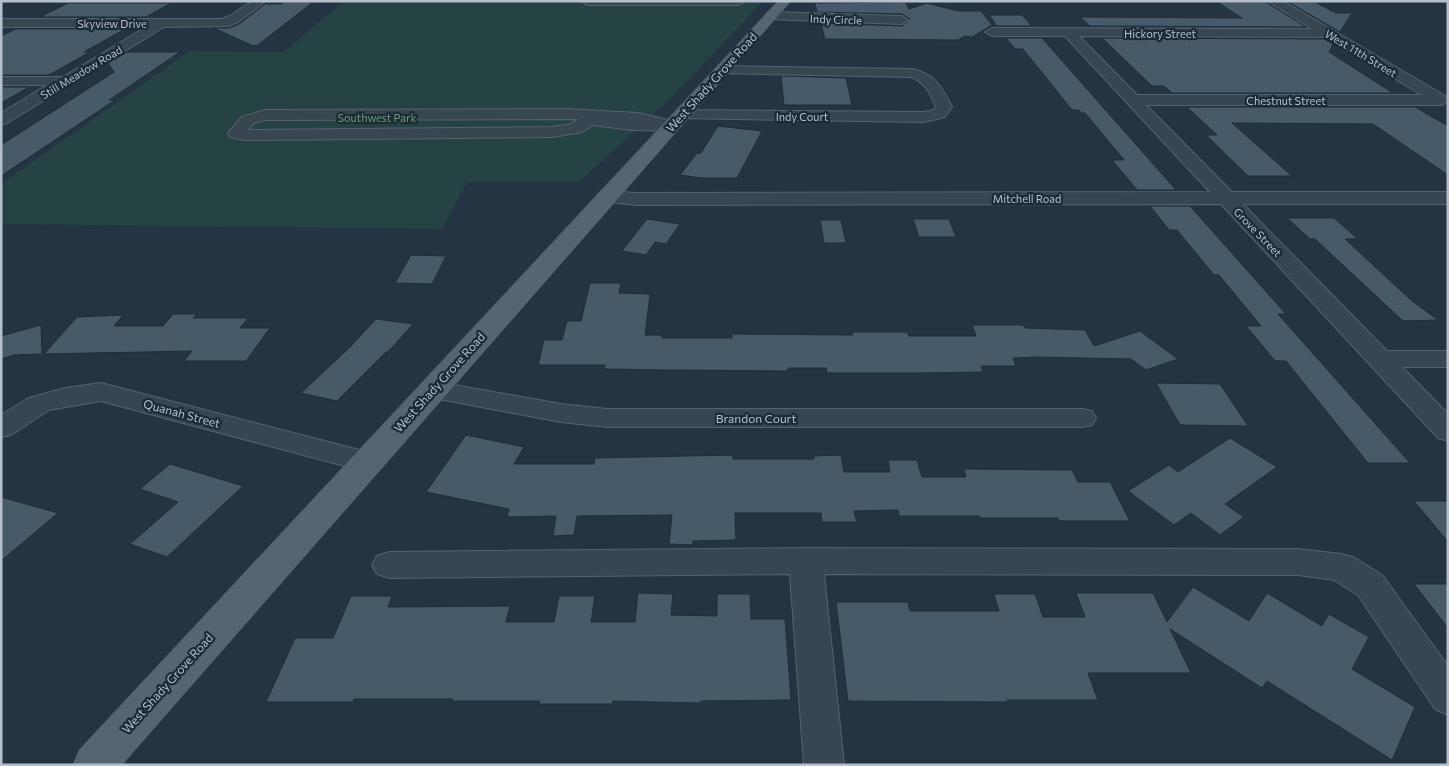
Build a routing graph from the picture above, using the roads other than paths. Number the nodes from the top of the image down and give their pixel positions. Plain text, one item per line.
1 (260, 1) edge
2 (587, 1) edge
3 (740, 1) edge
4 (1274, 1) edge
5 (778, 8) edge
6 (902, 20) dead end
7 (1, 23) edge
8 (160, 24) junction
9 (992, 32) dead end
10 (1068, 32) junction
11 (1327, 33) junction
12 (722, 70) junction
13 (1, 81) edge
14 (65, 81) junction
15 (1132, 100) junction
16 (1444, 102) edge
17 (594, 117) junction
18 (1, 120) edge
19 (676, 121) junction
20 (606, 197) junction
21 (1226, 198) junction
22 (1448, 198) edge
23 (1379, 359) junction
24 (1448, 359) edge
25 (432, 390) junction
26 (1082, 418) dead end
27 (1, 428) edge
28 (1448, 431) edge
29 (367, 462) junction
30 (806, 561) junction
31 (389, 565) dead end
32 (1448, 697) edge
33 (94, 765) edge
34 (824, 765) edge

1 - 8 street, Skyview Drive
2 - 3 lane
4 - 11 street, West 11th Street
5 - 6 street, Indy Circle
5 - 12 main road, West Shady Grove Road
7 - 8 street, Skyview Drive
8 - 14 street, Still Meadow Road
9 - 10 street, Hickory Street
10 - 11 street, Hickory Street
10 - 15 street, Grove Street
11 - 16 street, West 11th Street
12 - 19 main road, West Shady Grove Road
12 - 19 street, Indy Court
13 - 14 street
14 - 18 street, Still Meadow Road
15 - 16 street, Chestnut Street
15 - 21 street, Grove Street
17 - 17 street, Indy Court
17 - 19 street, Indy Court
19 - 20 main road, West Shady Grove Road
20 - 21 street, Mitchell Road
20 - 25 main road, West Shady Grove Road
21 - 22 street, Mitchell Road
21 - 23 street, Grove Street
23 - 24 street
23 - 28 street, Grove Street
25 - 26 street, Brandon Court
25 - 29 main road, West Shady Grove Road
27 - 29 street, Quanah Street
29 - 33 main road, West Shady Grove Road
30 - 31 street
30 - 32 street
30 - 34 street

